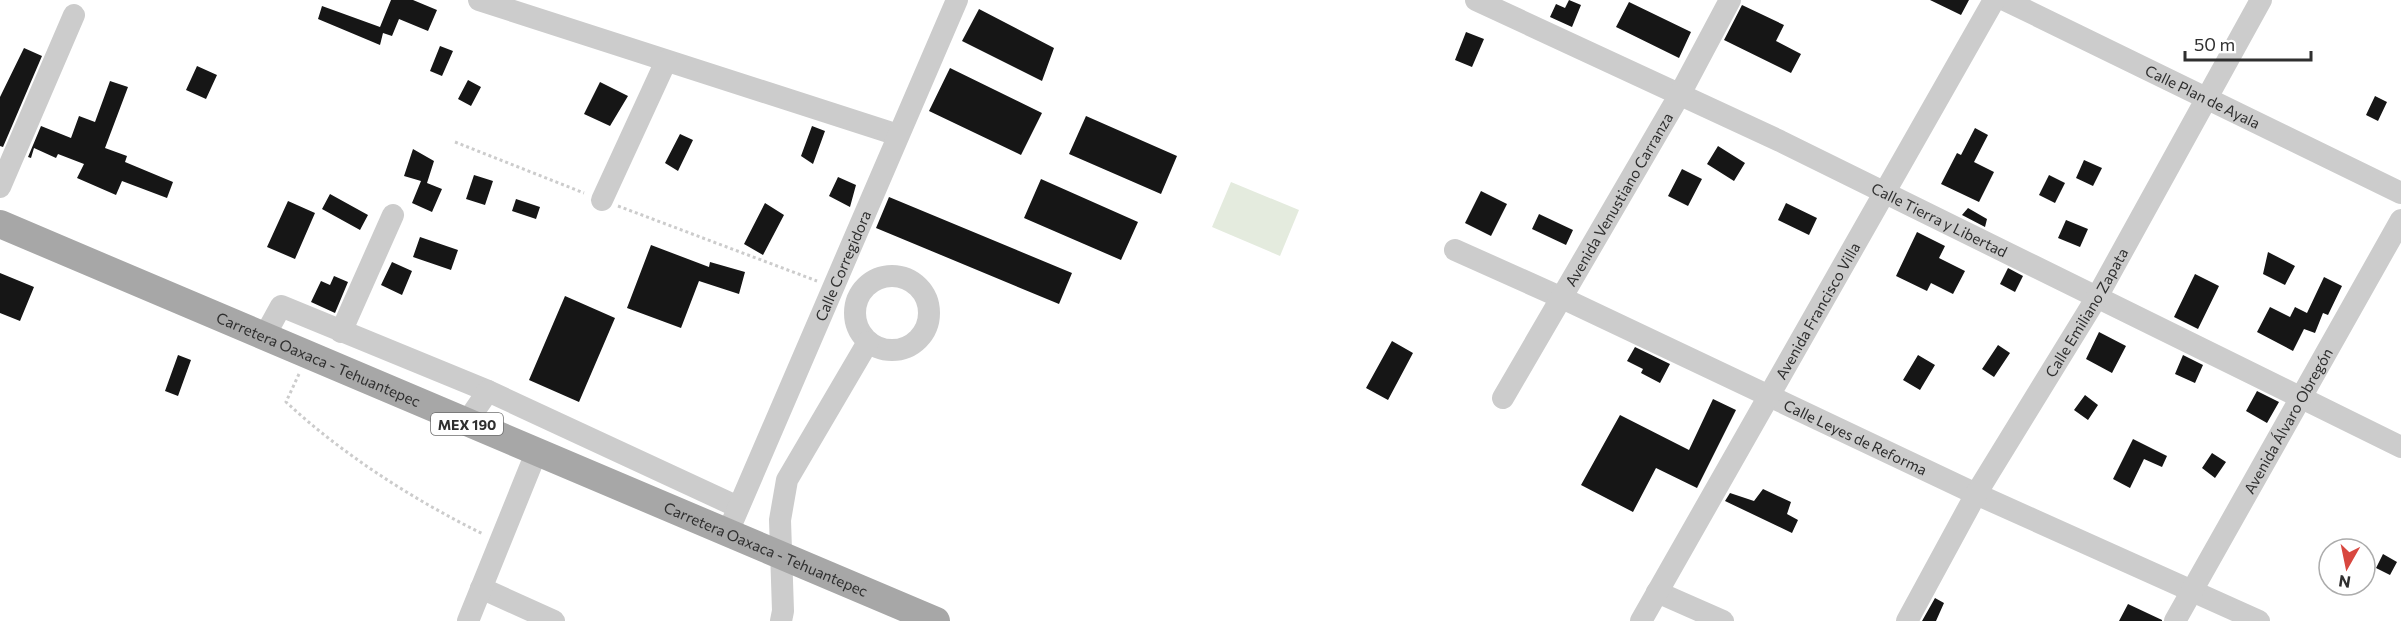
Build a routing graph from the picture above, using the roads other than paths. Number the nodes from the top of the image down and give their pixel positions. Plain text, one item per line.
1 (479, 0) edge
2 (957, 0) edge
3 (1476, 0) edge
4 (1730, 0) edge
5 (1994, 0) edge
6 (2005, 0) edge
7 (2261, 0) edge
8 (74, 15) dead end
9 (666, 61) junction
10 (1680, 94) junction
11 (2206, 98) junction
12 (898, 135) junction
13 (0, 187) edge
14 (1884, 192) junction
15 (2401, 193) edge
16 (602, 200) road end
17 (393, 215) dead end
18 (2401, 220) edge
19 (0, 224) edge
20 (1455, 250) dead end
21 (1560, 297) junction
22 (2097, 297) junction
23 (340, 332) junction
24 (264, 337) junction
25 (868, 342) dead end
26 (391, 352) junction
27 (370, 382) junction
28 (488, 391) junction
29 (1768, 397) junction
30 (1503, 398) dead end
31 (2300, 398) junction
32 (466, 423) junction
33 (2401, 447) edge
34 (536, 453) junction
35 (1976, 494) junction
36 (733, 520) junction
37 (780, 554) junction
38 (482, 588) junction
39 (2192, 591) junction
40 (1657, 592) junction
41 (468, 621) edge
42 (554, 621) edge
43 (781, 621) edge
44 (936, 621) edge
45 (1641, 621) edge
46 (1723, 621) edge
47 (1907, 621) edge
48 (2175, 621) edge
49 (2259, 621) edge

1 - 9 street
2 - 12 street, Calle Corregidora
3 - 10 street, Calle Tierra y Libertad
4 - 10 street, Avenida Venustiano Carranza
5 - 14 street, Avenida Francisco Villa
6 - 11 street, Calle Plan de Ayala
7 - 11 street, Calle Emiliano Zapata
8 - 13 street
9 - 12 street
9 - 16 street
10 - 14 street, Calle Tierra y Libertad
10 - 21 street, Avenida Venustiano Carranza
11 - 15 street, Calle Plan de Ayala
11 - 22 street, Calle Emiliano Zapata
12 - 36 street, Calle Corregidora
14 - 22 street, Calle Tierra y Libertad
14 - 29 street, Avenida Francisco Villa
17 - 23 street
18 - 31 street, Avenida Álvaro Obregón
19 - 24 main road, Carretera Oaxaca - Tehuantepec / MEX 190
20 - 21 street, Calle Leyes de Reforma
21 - 29 street, Calle Leyes de Reforma
21 - 30 street, Avenida Venustiano Carranza
22 - 31 street, Calle Tierra y Libertad
22 - 35 street, Calle Emiliano Zapata
23 - 24 street
23 - 26 street
24 - 27 main road, Carretera Oaxaca - Tehuantepec / MEX 190
25 - 37 street
26 - 27 street
26 - 28 street
27 - 32 main road, Carretera Oaxaca - Tehuantepec / MEX 190
28 - 32 street
28 - 36 street
29 - 35 street, Calle Leyes de Reforma
29 - 40 street, Avenida Francisco Villa
31 - 33 street, Calle Tierra y Libertad
31 - 39 street, Avenida Álvaro Obregón
32 - 34 main road, Carretera Oaxaca - Tehuantepec / MEX 190
34 - 36 main road, Carretera Oaxaca - Tehuantepec / MEX 190
34 - 38 street
35 - 39 street, Calle Leyes de Reforma
35 - 47 street, Calle Emiliano Zapata
36 - 37 main road, Carretera Oaxaca - Tehuantepec / MEX 190
37 - 43 street
37 - 44 main road, Carretera Oaxaca - Tehuantepec / MEX 190
38 - 41 street
38 - 42 street
39 - 48 street, Avenida Álvaro Obregón
39 - 49 street, Calle Leyes de Reforma
40 - 45 street, Avenida Francisco Villa
40 - 46 street

